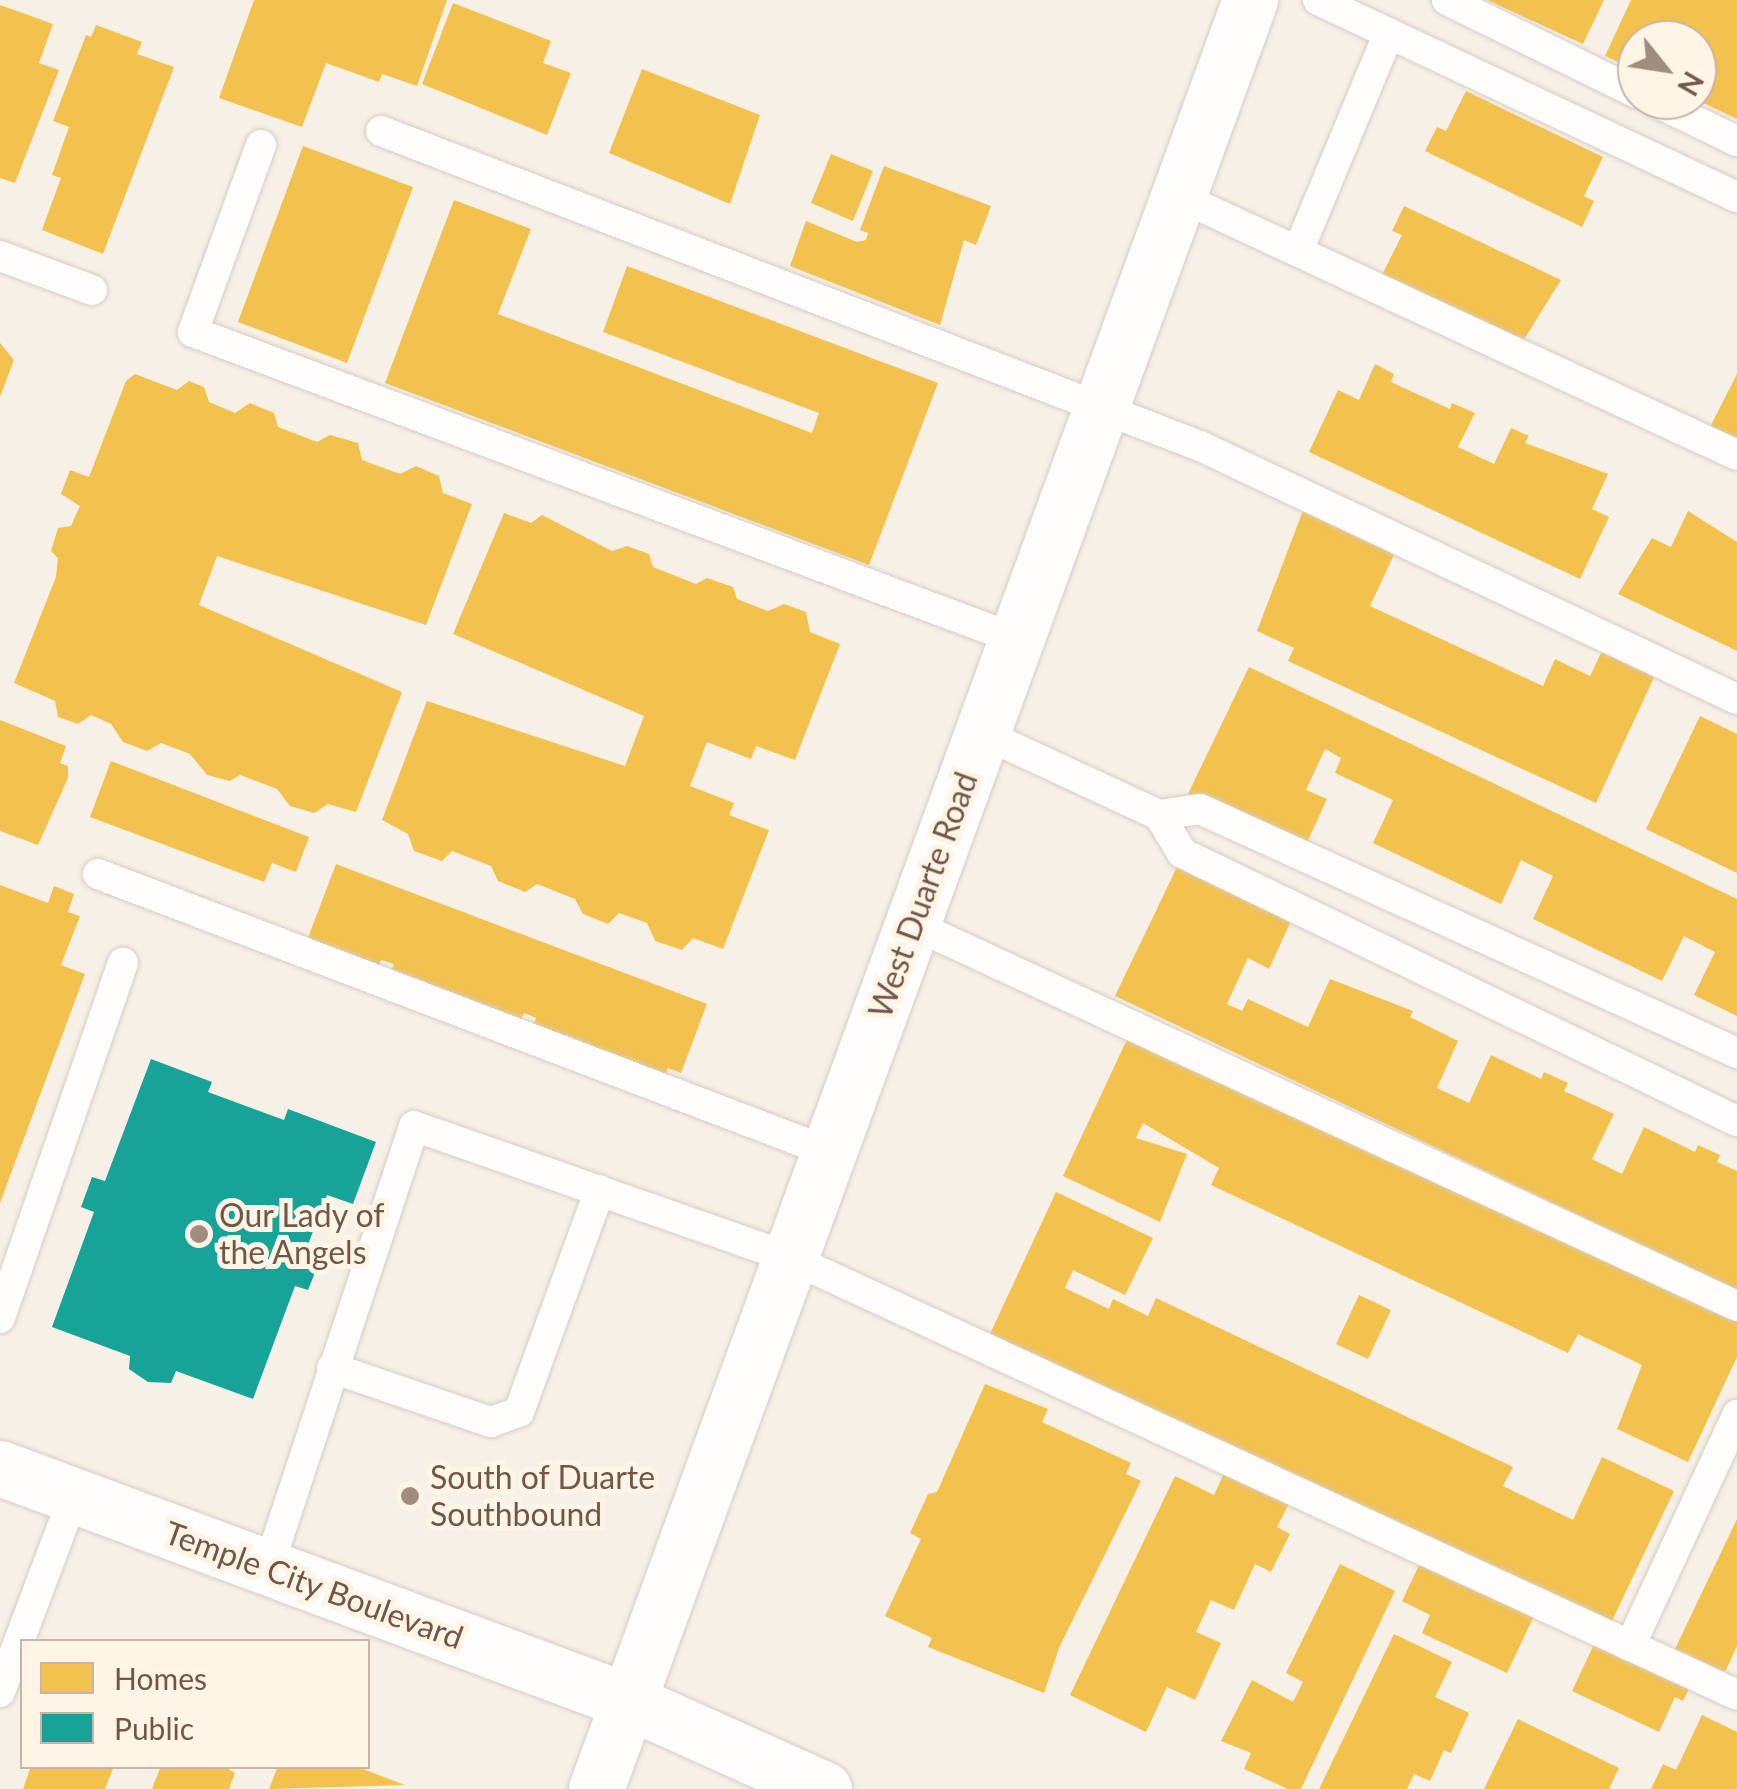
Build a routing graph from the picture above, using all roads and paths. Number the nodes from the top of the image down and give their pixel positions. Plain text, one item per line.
1 (1250, 0) edge
2 (1318, 0) edge
3 (1446, 0) edge
4 (1389, 33) junction
5 (1617, 83) edge
6 (1693, 120) edge
7 (381, 132) dead end
8 (1737, 141) edge
9 (261, 144) dead end
10 (1178, 196) junction
11 (1737, 197) edge
12 (1299, 249) junction
13 (0, 256) edge
14 (92, 290) dead end
15 (1101, 406) junction
16 (1737, 455) edge
17 (1016, 639) junction
18 (1737, 698) edge
19 (982, 733) junction
20 (1160, 816) junction
21 (98, 874) dead end
22 (912, 924) junction
23 (123, 963) dead end
24 (1737, 1053) edge
25 (1737, 1121) edge
26 (829, 1152) junction
27 (600, 1190) junction
28 (790, 1258) junction
29 (1737, 1306) edge
30 (0, 1318) edge
31 (332, 1368) junction
32 (1737, 1415) edge
33 (0, 1468) edge
34 (74, 1495) junction
35 (268, 1568) junction
36 (1630, 1646) junction
37 (0, 1692) edge
38 (1737, 1695) edge
39 (628, 1701) junction
40 (596, 1789) edge
41 (824, 1789) edge

1 - 10 main road, West Duarte Road
2 - 4 lane
3 - 5 lane
4 - 11 lane
4 - 12 lane
6 - 8 lane
7 - 15 lane
9 - 17 lane
10 - 12 lane
10 - 15 main road, West Duarte Road
12 - 16 lane
13 - 14 lane
15 - 17 main road, West Duarte Road
15 - 18 lane
17 - 19 main road, West Duarte Road
19 - 20 lane
19 - 22 main road, West Duarte Road
20 - 24 lane
20 - 25 lane
21 - 26 lane
22 - 26 main road, West Duarte Road
22 - 29 lane
23 - 30 lane
26 - 28 main road, West Duarte Road
27 - 28 lane
27 - 31 lane
27 - 31 lane
28 - 36 lane
28 - 39 main road, West Duarte Road
31 - 35 lane
32 - 36 lane
33 - 34 main road, Temple City Boulevard
34 - 35 main road, Temple City Boulevard
34 - 37 lane
35 - 39 main road, Temple City Boulevard
36 - 38 lane
39 - 40 main road, West Duarte Road
39 - 41 main road, Temple City Boulevard

